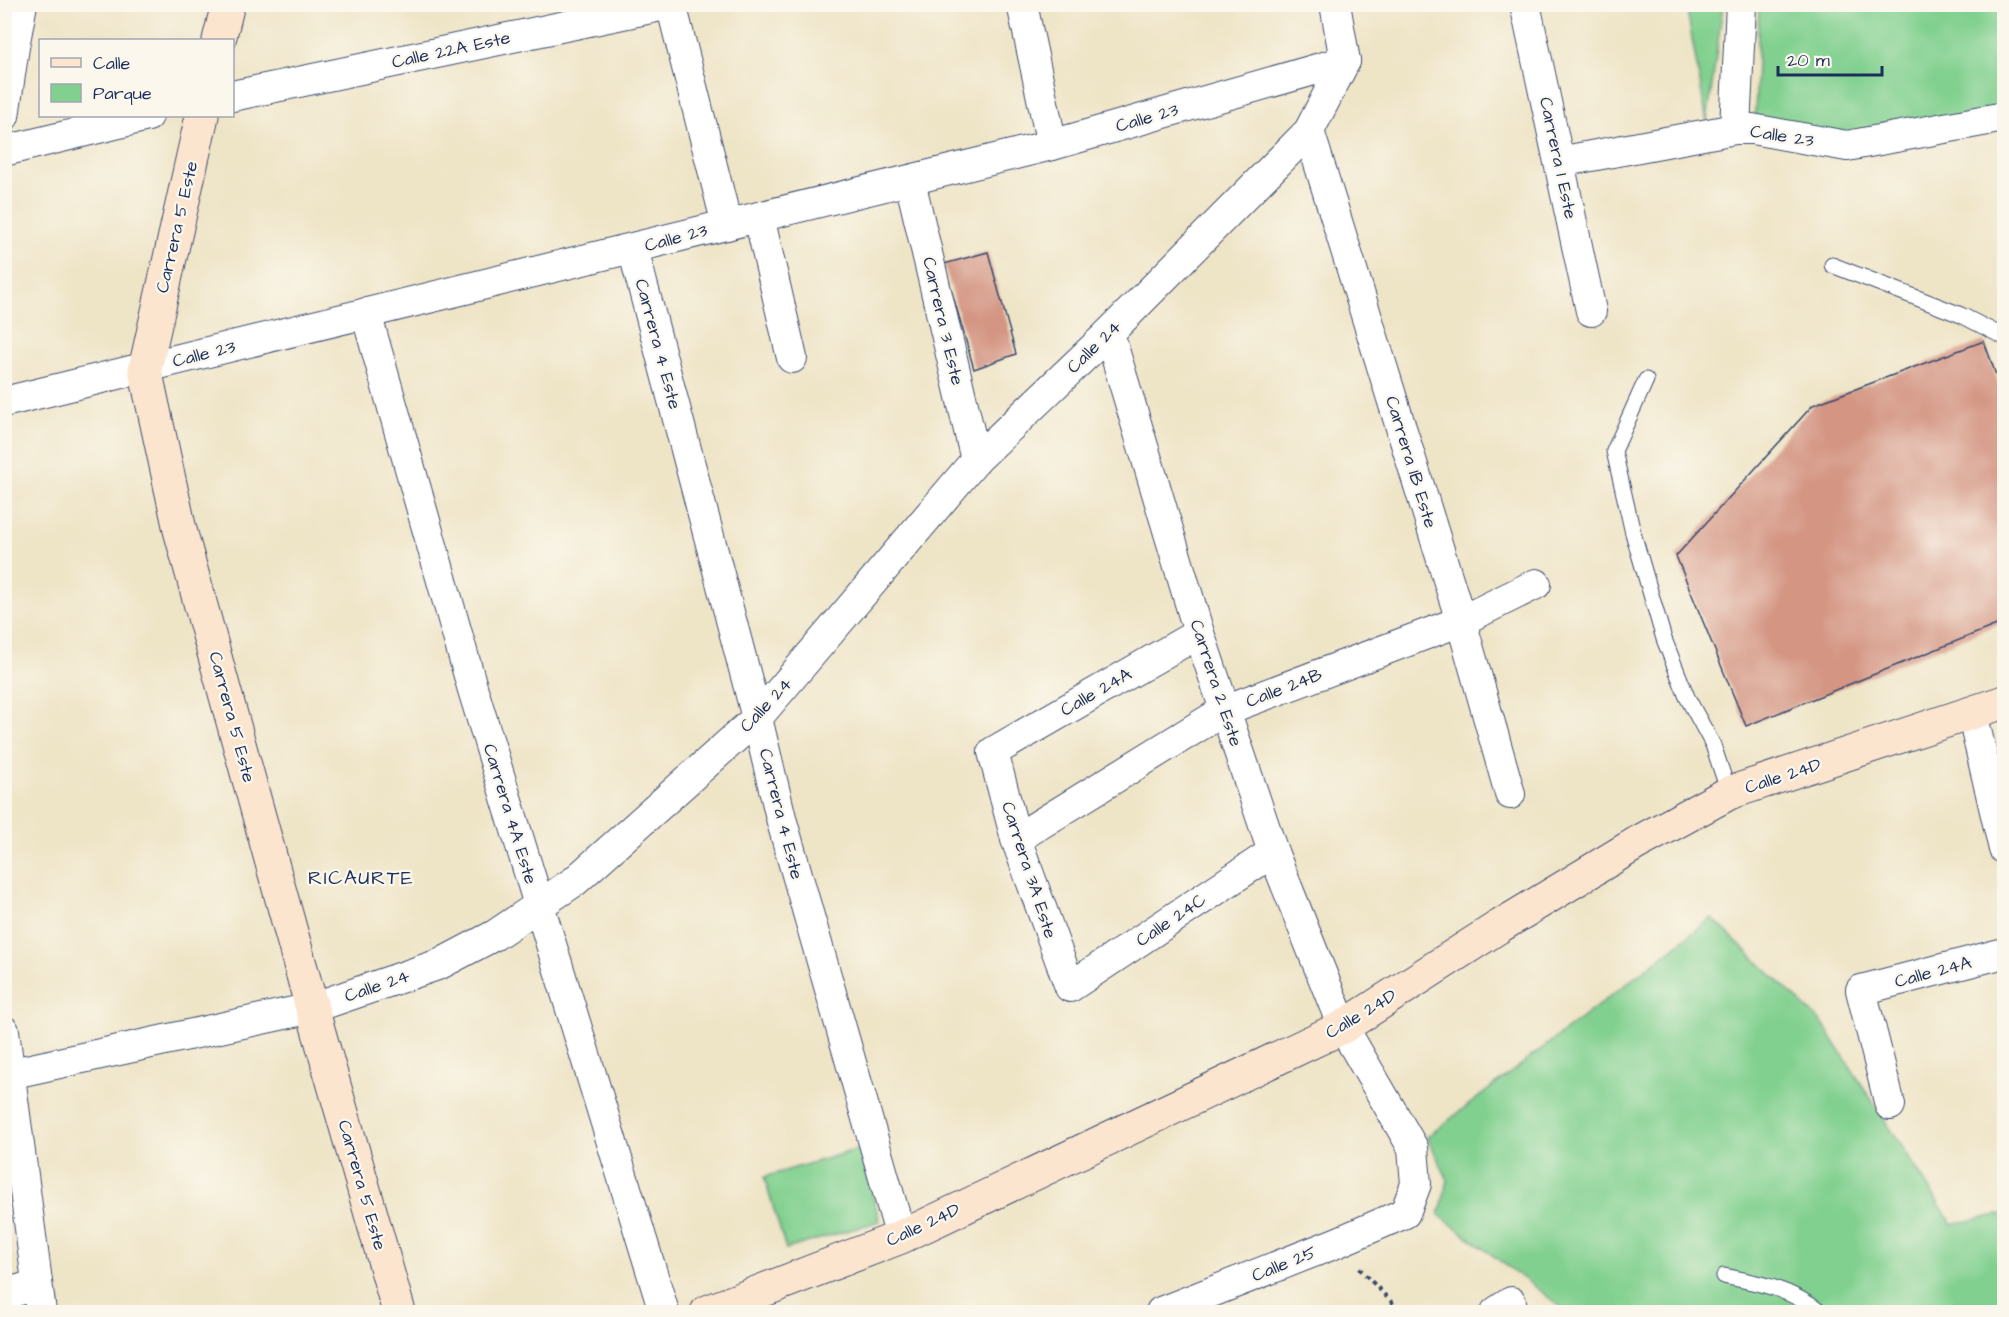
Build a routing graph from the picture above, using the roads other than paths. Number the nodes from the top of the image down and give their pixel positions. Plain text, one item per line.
1 (22, 4) edge
2 (228, 4) edge
3 (671, 4) edge
4 (1022, 4) edge
5 (1335, 4) edge
6 (1525, 4) edge
7 (1742, 4) edge
8 (219, 39) edge
9 (1345, 61) junction
10 (234, 96) edge
11 (4, 116) edge
12 (144, 117) edge
13 (202, 117) edge
14 (2004, 117) edge
15 (1735, 129) junction
16 (1309, 131) junction
17 (1052, 145) junction
18 (4, 151) edge
19 (1560, 162) junction
20 (910, 181) junction
21 (759, 217) junction
22 (727, 225) junction
23 (633, 249) junction
24 (1832, 265) dead end
25 (1591, 311) dead end
26 (366, 313) junction
27 (1109, 333) junction
28 (2004, 338) edge
29 (792, 358) dead end
30 (145, 369) junction
31 (1646, 380) dead end
32 (4, 402) edge
33 (976, 460) junction
34 (1536, 584) dead end
35 (1461, 621) junction
36 (1199, 633) junction
37 (2004, 702) edge
38 (1225, 710) junction
39 (1972, 713) junction
40 (757, 718) junction
41 (993, 752) joint
42 (1729, 793) junction
43 (1510, 794) dead end
44 (1016, 839) junction
45 (2004, 849) edge
46 (1273, 852) junction
47 (538, 907) junction
48 (2004, 953) edge
49 (1070, 987) joint
50 (312, 1008) junction
51 (1343, 1027) junction
52 (4, 1031) edge
53 (8, 1074) edge
54 (1890, 1105) dead end
55 (901, 1237) junction
56 (1724, 1276) dead end
57 (4, 1295) edge
58 (39, 1298) edge
59 (399, 1312) edge
60 (664, 1312) edge
61 (707, 1312) edge
62 (1161, 1312) edge
63 (1820, 1312) edge

1 - 11 street
2 - 8 street
3 - 10 street, Calle 22A Este
3 - 22 street
4 - 17 street
5 - 9 street
6 - 19 street, Carrera 1 Este
7 - 15 street
9 - 16 street, Calle 24
9 - 17 street, Calle 23
12 - 18 street
13 - 30 street, Carrera 5 Este
14 - 15 street, Calle 23
15 - 19 street, Calle 23
16 - 27 street, Calle 24
16 - 35 street, Carrera 1B Este
17 - 20 street, Calle 23
19 - 25 street, Carrera 1 Este
20 - 21 street, Calle 23
20 - 33 street, Carrera 3 Este
21 - 22 street, Calle 23
21 - 29 street
22 - 23 street, Calle 23
23 - 26 street, Calle 23
23 - 40 street, Carrera 4 Este
24 - 28 lane
26 - 30 street, Calle 23
26 - 47 street, Carrera 4A Este
27 - 33 street, Calle 24
27 - 36 street, Carrera 2 Este
30 - 32 street, Calle 23
30 - 50 street, Carrera 5 Este
31 - 42 lane
33 - 40 street, Calle 24
34 - 35 street, Calle 24B
35 - 38 street, Calle 24B
35 - 43 street, Carrera 1B Este
36 - 38 street, Carrera 2 Este
36 - 41 street, Calle 24A
37 - 39 street, Calle 24D
38 - 44 street, Calle 24B
38 - 46 street, Carrera 2 Este
39 - 42 street, Calle 24D
39 - 45 street
40 - 47 street, Calle 24
40 - 55 street, Carrera 4 Este
41 - 44 street, Carrera 3A Este
42 - 51 street, Calle 24D
44 - 49 street, Carrera 3A Este
46 - 49 street, Calle 24C
46 - 51 street, Carrera 2 Este
47 - 50 street, Calle 24
47 - 60 street, Carrera 4A Este
48 - 54 street, Calle 24A
50 - 53 street, Calle 24
50 - 59 street, Carrera 5 Este
51 - 55 street, Calle 24D
51 - 62 street, Calle 25
52 - 53 street
53 - 58 street
55 - 61 street, Calle 24D
56 - 63 lane
57 - 58 street

